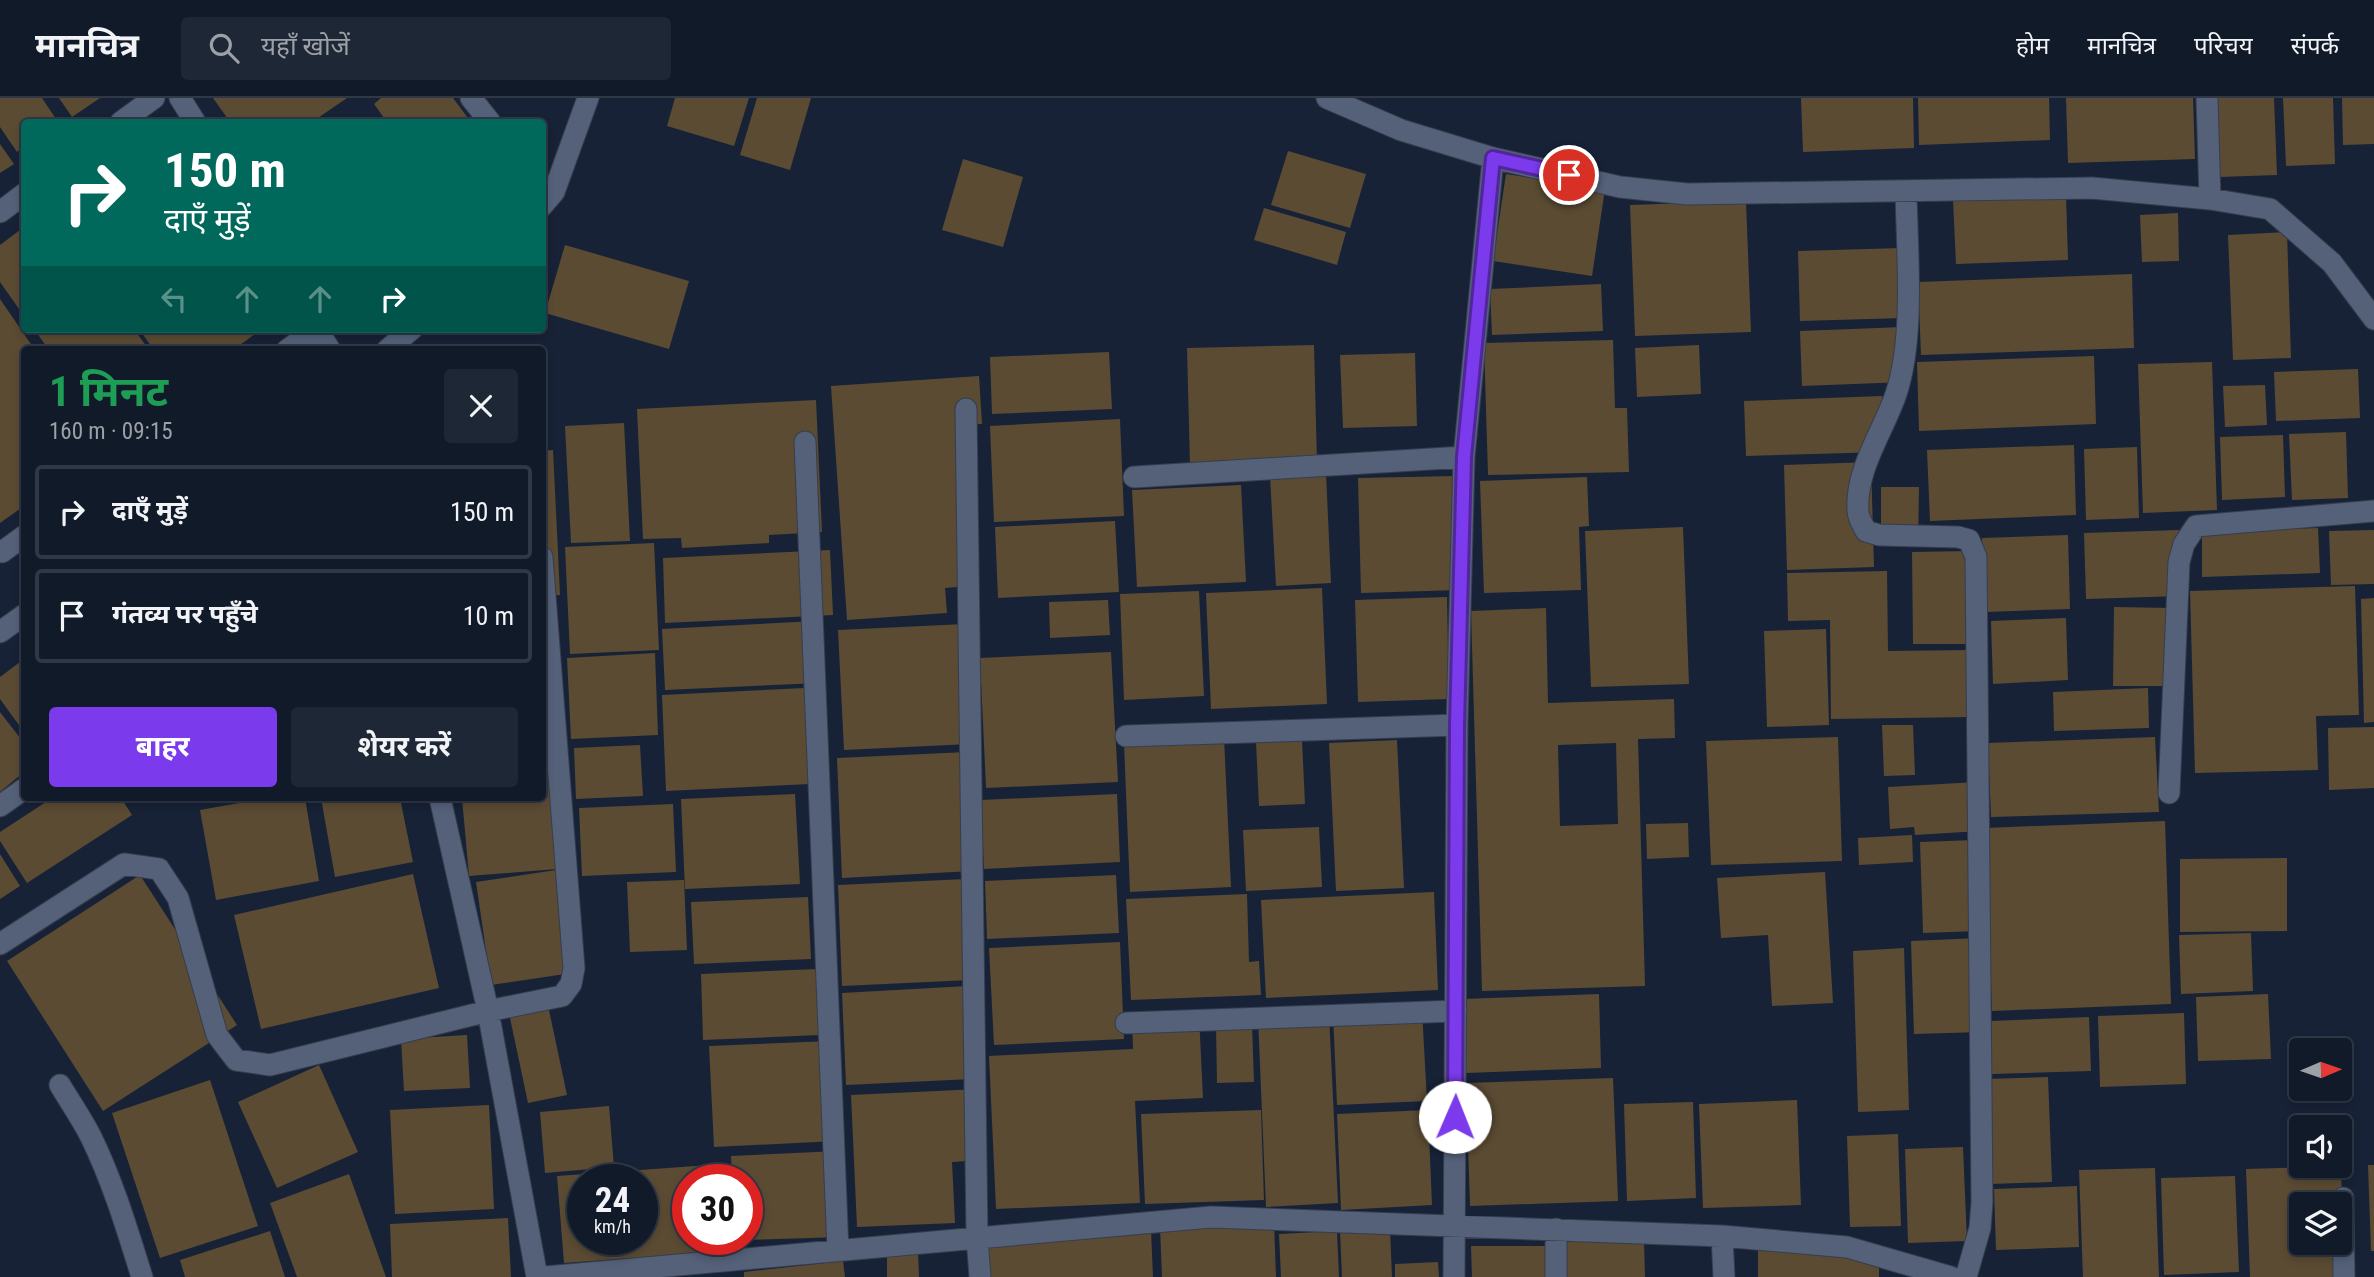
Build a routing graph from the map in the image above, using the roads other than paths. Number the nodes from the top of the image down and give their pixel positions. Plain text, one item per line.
1 (154, 98) edge
2 (180, 98) edge
3 (471, 98) edge
4 (588, 98) edge
5 (1327, 98) edge
6 (2207, 98) edge
7 (125, 119) edge
8 (193, 119) edge
9 (488, 119) edge
10 (1493, 158) junction
11 (1906, 191) junction
12 (546, 193) edge
13 (21, 196) edge
14 (2210, 200) junction
15 (0, 212) edge
16 (2374, 319) edge
17 (311, 333) edge
18 (407, 333) edge
19 (293, 346) edge
20 (392, 346) edge
21 (966, 409) dead end
22 (805, 442) dead end
23 (1464, 457) junction
24 (1134, 477) dead end
25 (2374, 511) edge
26 (21, 538) edge
27 (2, 552) dead end
28 (546, 609) edge
29 (21, 617) edge
30 (0, 632) edge
31 (1457, 725) junction
32 (1126, 736) dead end
33 (21, 791) edge
34 (2169, 793) dead end
35 (441, 801) edge
36 (0, 806) edge
37 (0, 944) edge
38 (488, 1011) junction
39 (1456, 1011) junction
40 (1126, 1023) dead end
41 (60, 1085) dead end
42 (1454, 1224) junction
43 (1556, 1229) junction
44 (1722, 1236) junction
45 (978, 1237) junction
46 (838, 1250) junction
47 (2344, 1255) edge
48 (142, 1277) edge
49 (537, 1277) edge
50 (545, 1277) edge
51 (980, 1277) edge
52 (1454, 1277) edge
53 (1556, 1277) edge
54 (1724, 1277) edge
55 (1951, 1277) edge
56 (1966, 1277) edge
57 (2344, 1277) edge

1 - 7 street
2 - 8 street
3 - 9 street
4 - 12 street
5 - 10 street
6 - 14 street
10 - 11 street
10 - 23 street
11 - 14 street
11 - 56 street
13 - 15 street
14 - 16 street
17 - 19 street
18 - 20 street
21 - 45 street
22 - 46 street
23 - 24 street
23 - 31 street
25 - 34 street
26 - 27 street
28 - 38 street
29 - 30 street
31 - 32 street
31 - 39 street
33 - 36 street
35 - 38 street
37 - 38 street
38 - 49 street
39 - 40 street
39 - 42 street
41 - 48 street
42 - 43 street
42 - 45 street
42 - 52 street
43 - 44 street
43 - 53 street
44 - 54 street
44 - 55 street
45 - 46 street
45 - 51 street
46 - 50 street
47 - 57 street

